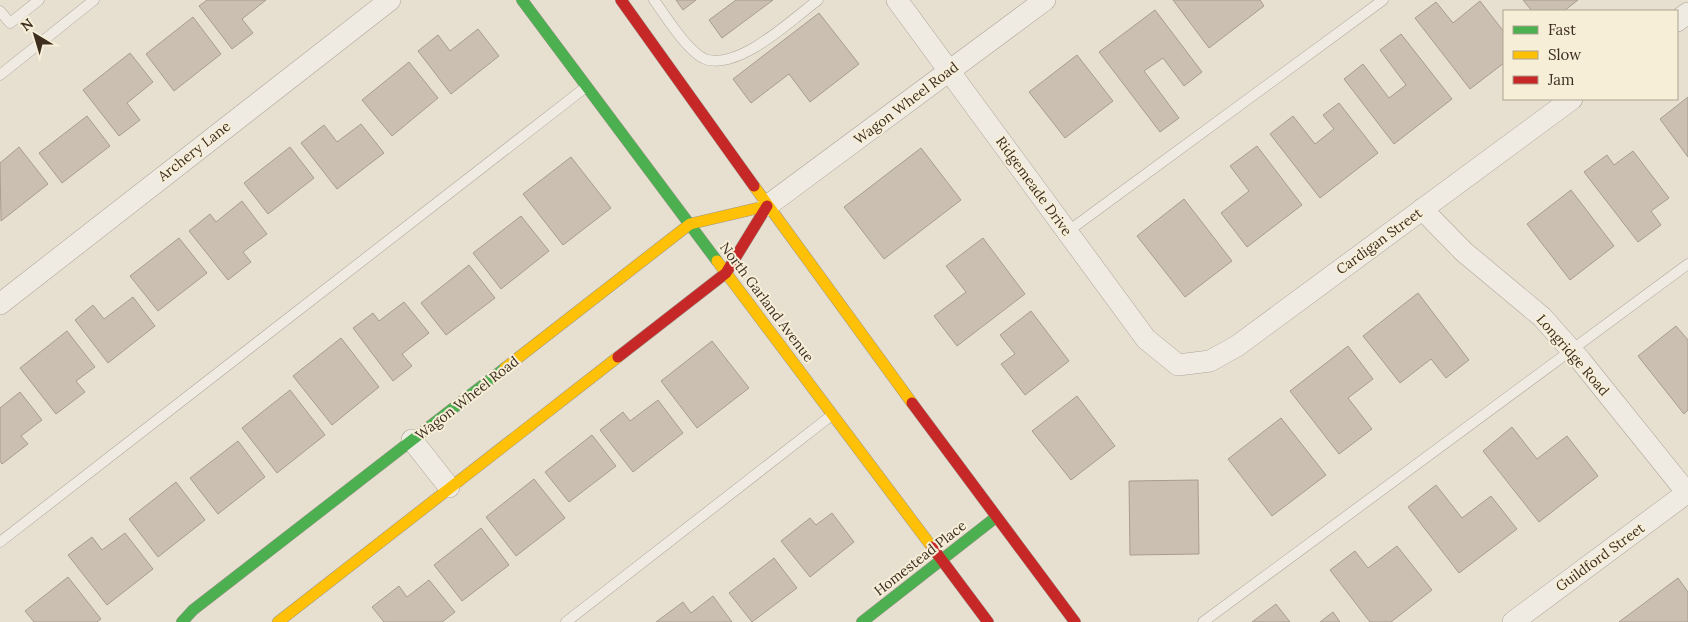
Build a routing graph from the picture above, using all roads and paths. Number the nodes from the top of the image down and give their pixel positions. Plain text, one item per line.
1 (39, 0) edge
2 (94, 0) edge
3 (390, 0) edge
4 (522, 0) edge
5 (621, 0) edge
6 (654, 0) edge
7 (818, 0) edge
8 (897, 0) edge
9 (1045, 0) edge
10 (1383, 0) edge
11 (0, 11) edge
12 (949, 71) junction
13 (0, 75) edge
14 (586, 87) junction
15 (1571, 100) edge
16 (768, 206) junction
17 (1422, 209) junction
18 (690, 224) junction
19 (1067, 232) junction
20 (1688, 264) edge
21 (726, 273) junction
22 (0, 304) edge
23 (1572, 350) junction
24 (1178, 365) joint
25 (832, 414) junction
26 (412, 440) junction
27 (449, 487) junction
28 (1688, 493) edge
29 (995, 518) junction
30 (0, 542) edge
31 (941, 560) junction
32 (182, 622) edge
33 (278, 622) edge
34 (566, 622) edge
35 (862, 622) edge
36 (988, 622) edge
37 (1075, 622) edge
38 (1204, 622) edge
39 (1513, 622) edge

1 - 11 lane
2 - 13 lane
3 - 22 street, Archery Lane
4 - 14 main road, North Garland Avenue
5 - 16 main road
6 - 7 lane
8 - 12 street, Ridgemeade Drive
9 - 12 street, Wagon Wheel Road
10 - 19 lane
12 - 16 street, Wagon Wheel Road
12 - 19 street, Ridgemeade Drive
14 - 18 main road, North Garland Avenue
14 - 30 lane
15 - 17 street, Cardigan Street
16 - 18 main road, Wagon Wheel Road
16 - 21 main road, Wagon Wheel Road
16 - 29 main road
17 - 23 street, Longridge Road
17 - 24 street, Cardigan Street
18 - 21 main road, North Garland Avenue
18 - 26 main road, Wagon Wheel Road
19 - 24 street, Ridgemeade Drive
20 - 23 lane
21 - 25 main road, North Garland Avenue
21 - 27 main road, Wagon Wheel Road
23 - 28 street, Longridge Road
23 - 38 lane
25 - 31 main road, North Garland Avenue
25 - 34 lane
26 - 27 street
26 - 32 main road, Wagon Wheel Road
27 - 33 main road, Wagon Wheel Road
28 - 39 street, Guildford Street
29 - 31 main road, Homestead Place
29 - 37 main road
31 - 35 main road, Homestead Place
31 - 36 main road, North Garland Avenue

